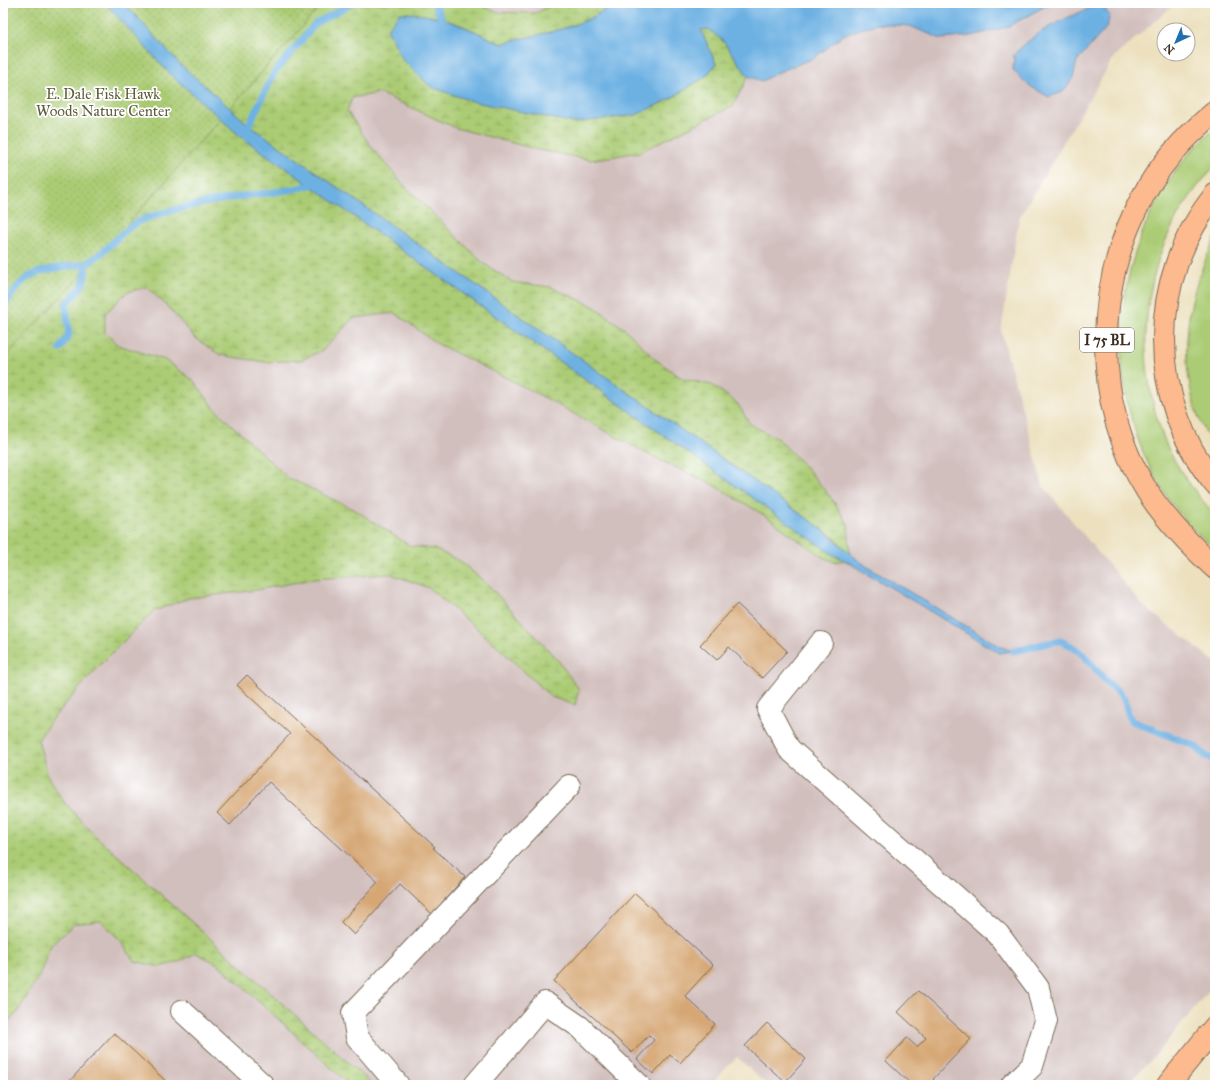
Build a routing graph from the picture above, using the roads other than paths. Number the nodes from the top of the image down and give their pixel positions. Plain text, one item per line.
1 (1215, 112) edge
2 (1215, 196) edge
3 (1215, 484) edge
4 (1215, 568) edge
5 (820, 642) dead end
6 (569, 786) dead end
7 (182, 1010) dead end
8 (1215, 1027) edge
9 (263, 1085) edge
10 (398, 1085) edge
11 (475, 1085) edge
12 (639, 1085) edge
13 (1012, 1085) edge
14 (1168, 1085) edge

1 - 4 main road, I 75 BL
2 - 3 main road
5 - 13 lane
6 - 10 lane
7 - 9 lane
8 - 14 main road
11 - 12 lane

